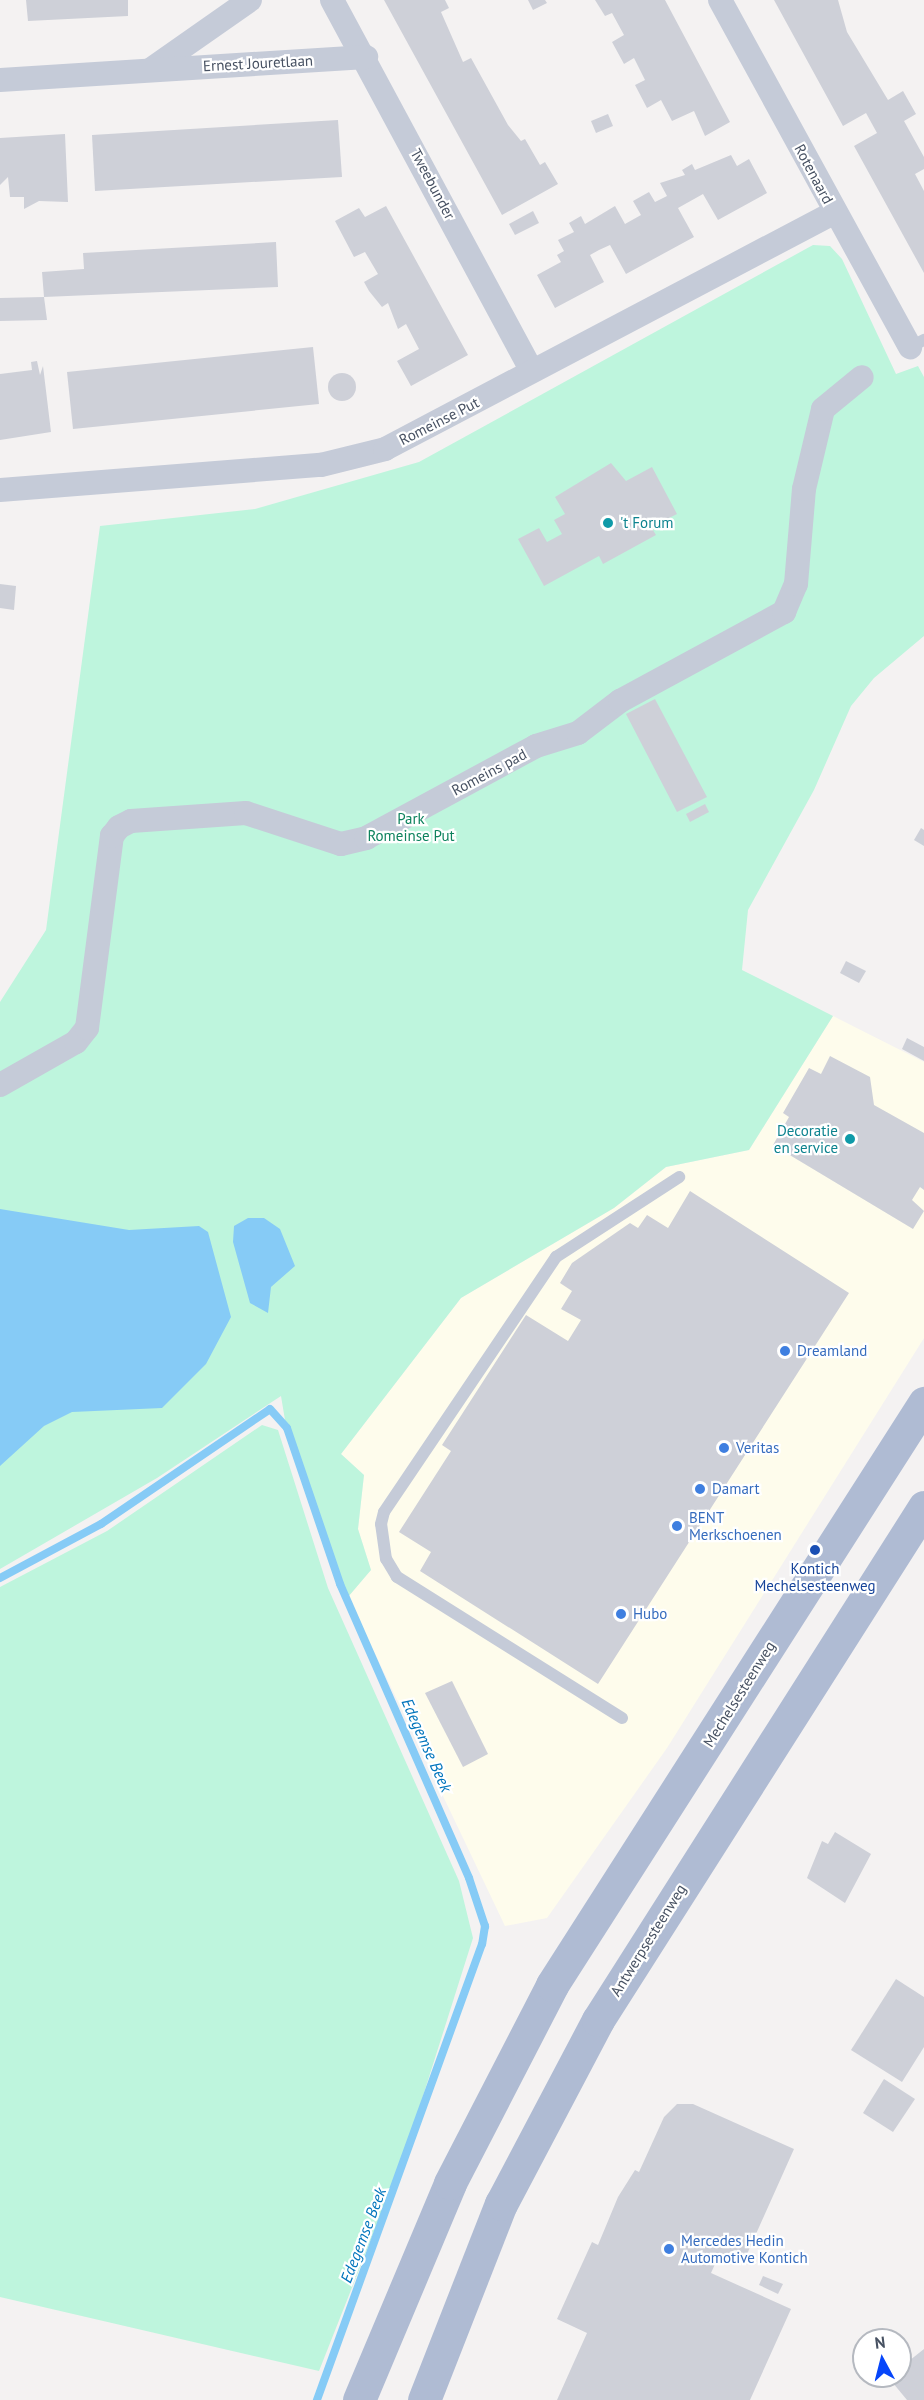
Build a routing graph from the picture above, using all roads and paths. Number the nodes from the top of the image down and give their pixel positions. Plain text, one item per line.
1 (250, 0) edge
2 (332, 0) edge
3 (720, 0) edge
4 (366, 57) junction
5 (150, 70) junction
6 (0, 80) edge
7 (835, 212) junction
8 (917, 344) edge
9 (531, 370) junction
10 (862, 377) dead end
11 (0, 490) edge
12 (0, 1085) edge
13 (679, 1177) dead end
14 (924, 1403) edge
15 (924, 1507) edge
16 (622, 1718) dead end
17 (359, 2400) edge
18 (424, 2400) edge

1 - 5 street, Ernest Jouretlaan
2 - 4 street, Tweebunder
3 - 7 street, Rotenaard
4 - 5 street, Ernest Jouretlaan
4 - 9 street, Tweebunder
5 - 6 street, Ernest Jouretlaan
7 - 8 street, Rotenaard
7 - 9 street, Romeinse Put
9 - 11 street, Romeinse Put
10 - 12 street, Romeins pad
13 - 16 lane
14 - 17 main road, Mechelsesteenweg
15 - 18 main road, Antwerpsesteenweg

